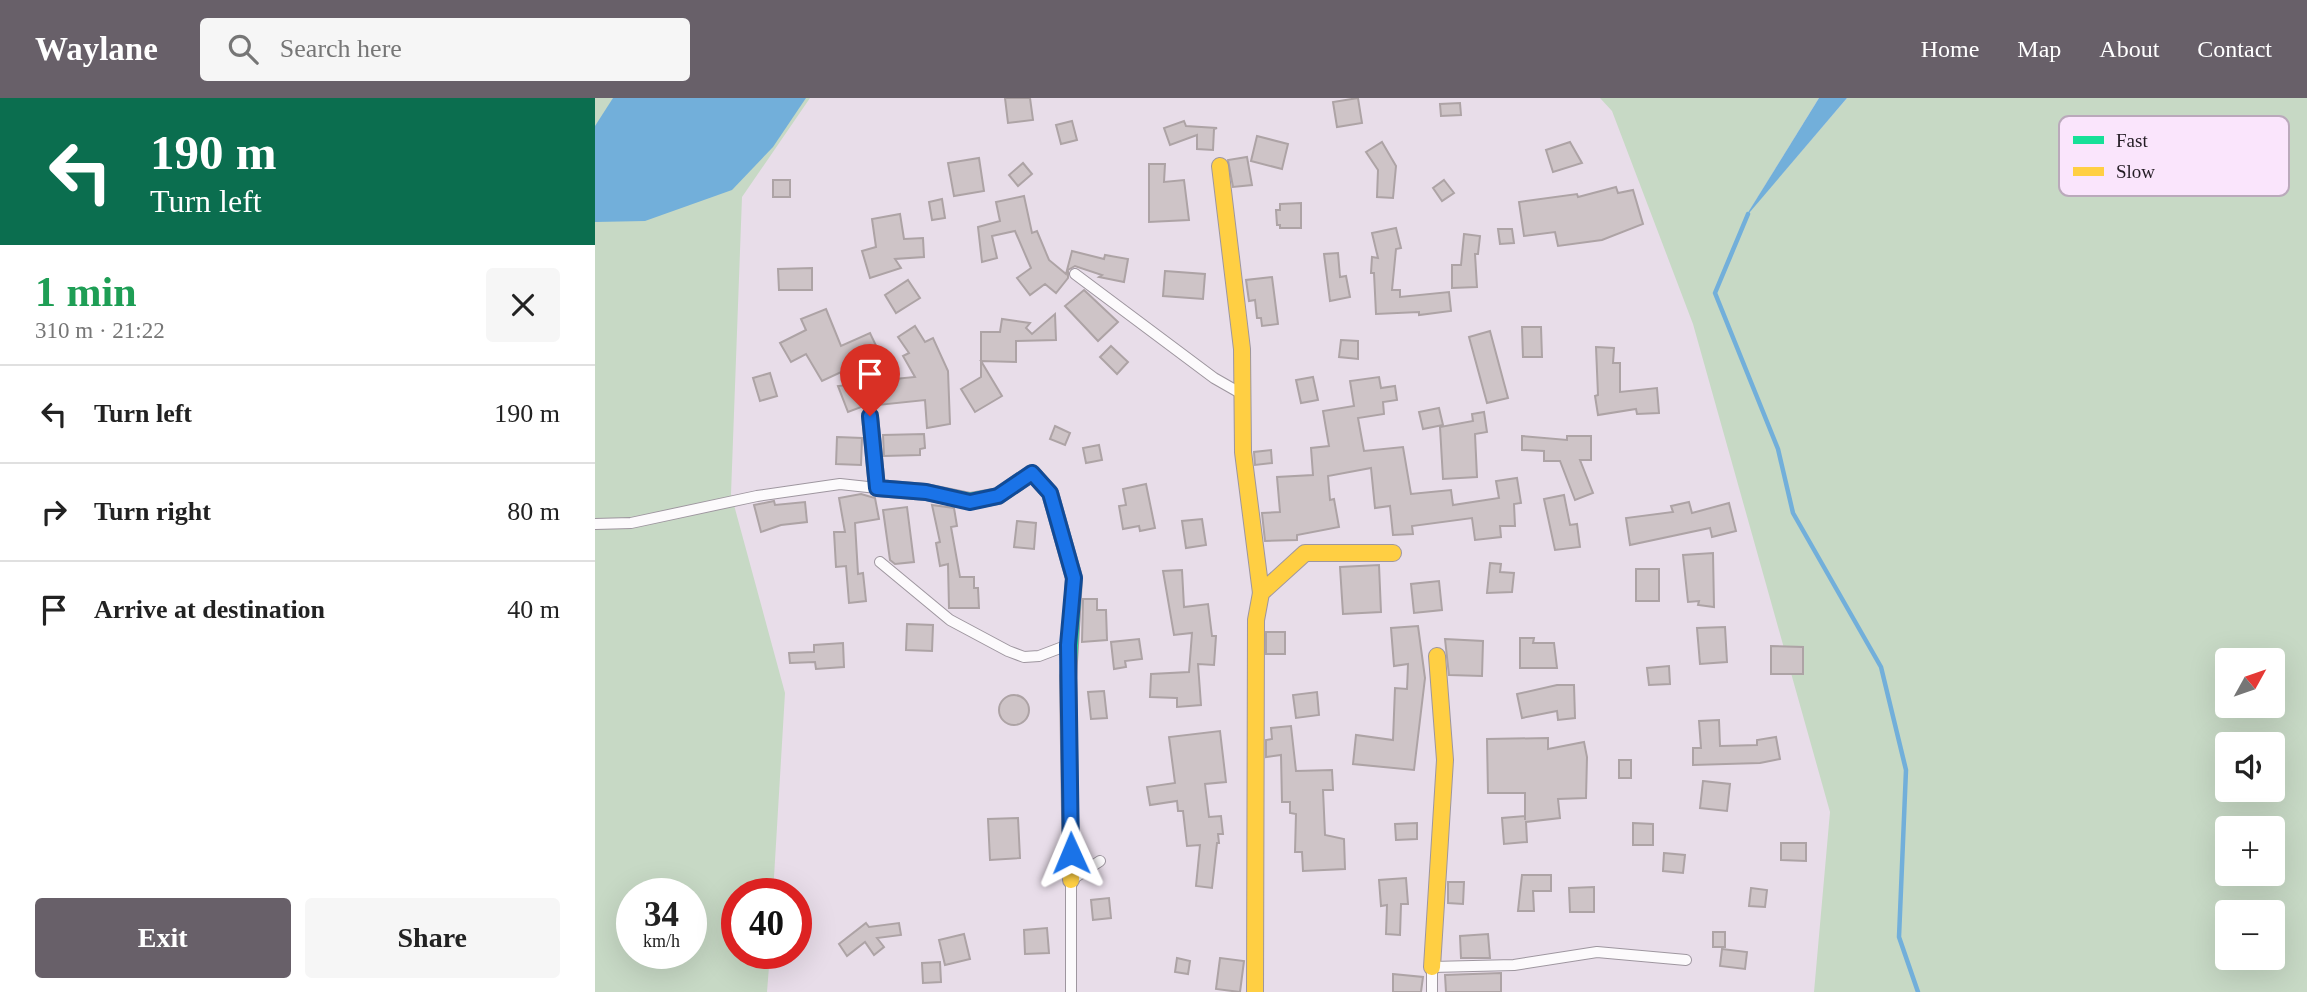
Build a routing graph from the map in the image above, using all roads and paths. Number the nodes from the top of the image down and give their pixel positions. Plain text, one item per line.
1 (1220, 166) dead end
2 (1075, 274) dead end
3 (1242, 394) junction
4 (870, 416) dead end
5 (877, 488) junction
6 (595, 524) edge
7 (1393, 552) dead end
8 (880, 562) dead end
9 (1261, 593) junction
10 (1068, 645) junction
11 (1437, 656) dead end
12 (1100, 861) dead end
13 (1071, 880) junction
14 (1686, 960) dead end
15 (1433, 967) junction
16 (1071, 992) edge
17 (1255, 992) edge
18 (1432, 992) edge

1 - 3 street
2 - 3 street
3 - 9 street
4 - 5 street
5 - 6 street
5 - 10 street
7 - 9 street
8 - 10 street
9 - 17 street
10 - 13 street
11 - 15 street
12 - 13 street
13 - 16 street
14 - 15 street
15 - 18 street

